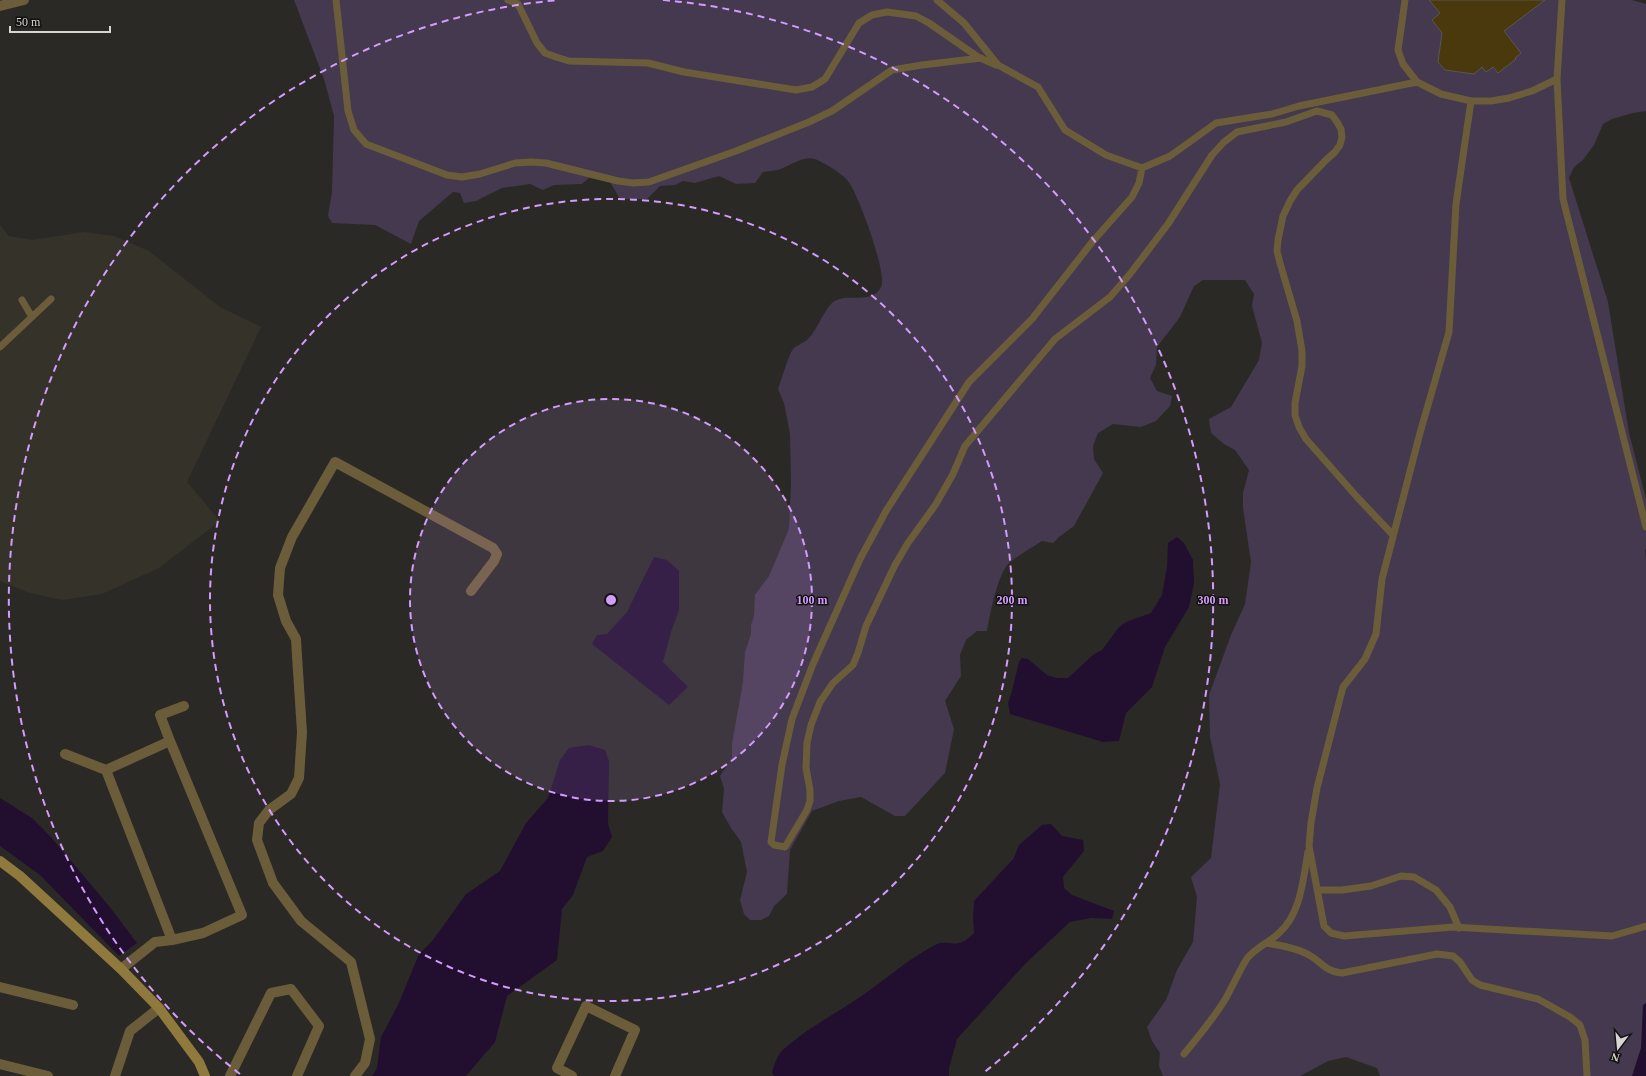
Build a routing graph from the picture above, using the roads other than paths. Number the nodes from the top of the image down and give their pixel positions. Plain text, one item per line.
1 (24, 0) edge
2 (336, 0) edge
3 (508, 0) edge
4 (937, 0) edge
5 (1405, 0) edge
6 (1562, 0) edge
7 (0, 6) edge
8 (981, 58) junction
9 (998, 65) junction
10 (1557, 79) junction
11 (1417, 82) junction
12 (1471, 101) junction
13 (1288, 109) junction
14 (1286, 122) junction
15 (1142, 168) junction
16 (51, 299) dead end
17 (22, 300) dead end
18 (32, 317) junction
19 (0, 347) edge
20 (1646, 527) edge
21 (1393, 534) junction
22 (471, 591) dead end
23 (184, 706) dead end
24 (170, 742) junction
25 (65, 754) dead end
26 (106, 770) junction
27 (1309, 846) junction
28 (0, 861) edge
29 (1317, 890) junction
30 (1646, 926) edge
31 (1460, 928) junction
32 (172, 940) junction
33 (1266, 942) junction
34 (121, 969) junction
35 (0, 987) edge
36 (73, 1005) dead end
37 (159, 1008) junction
38 (1184, 1054) dead end
39 (0, 1064) edge
40 (48, 1076) edge
41 (115, 1076) edge
42 (205, 1076) edge
43 (230, 1076) edge
44 (297, 1076) edge
45 (355, 1076) edge
46 (572, 1076) edge
47 (615, 1076) edge
48 (1587, 1076) edge

1 - 7 street
2 - 8 lane
3 - 8 lane
4 - 9 lane
5 - 11 lane
6 - 10 lane
8 - 9 lane
9 - 15 lane
10 - 12 lane
10 - 20 lane
11 - 12 lane
11 - 13 lane
12 - 21 lane
13 - 14 lane
13 - 15 lane
14 - 15 lane
14 - 21 lane
16 - 18 lane
17 - 18 lane
18 - 19 lane
21 - 27 lane
22 - 45 street
23 - 24 street
24 - 26 street
24 - 32 street
25 - 26 street
26 - 32 street
27 - 29 lane
27 - 33 lane
28 - 34 street
29 - 31 lane
29 - 31 lane
30 - 31 lane
32 - 34 street
33 - 38 lane
33 - 48 lane
34 - 37 street
35 - 36 street
37 - 41 street
37 - 42 street
39 - 40 street
43 - 44 street
46 - 47 street

